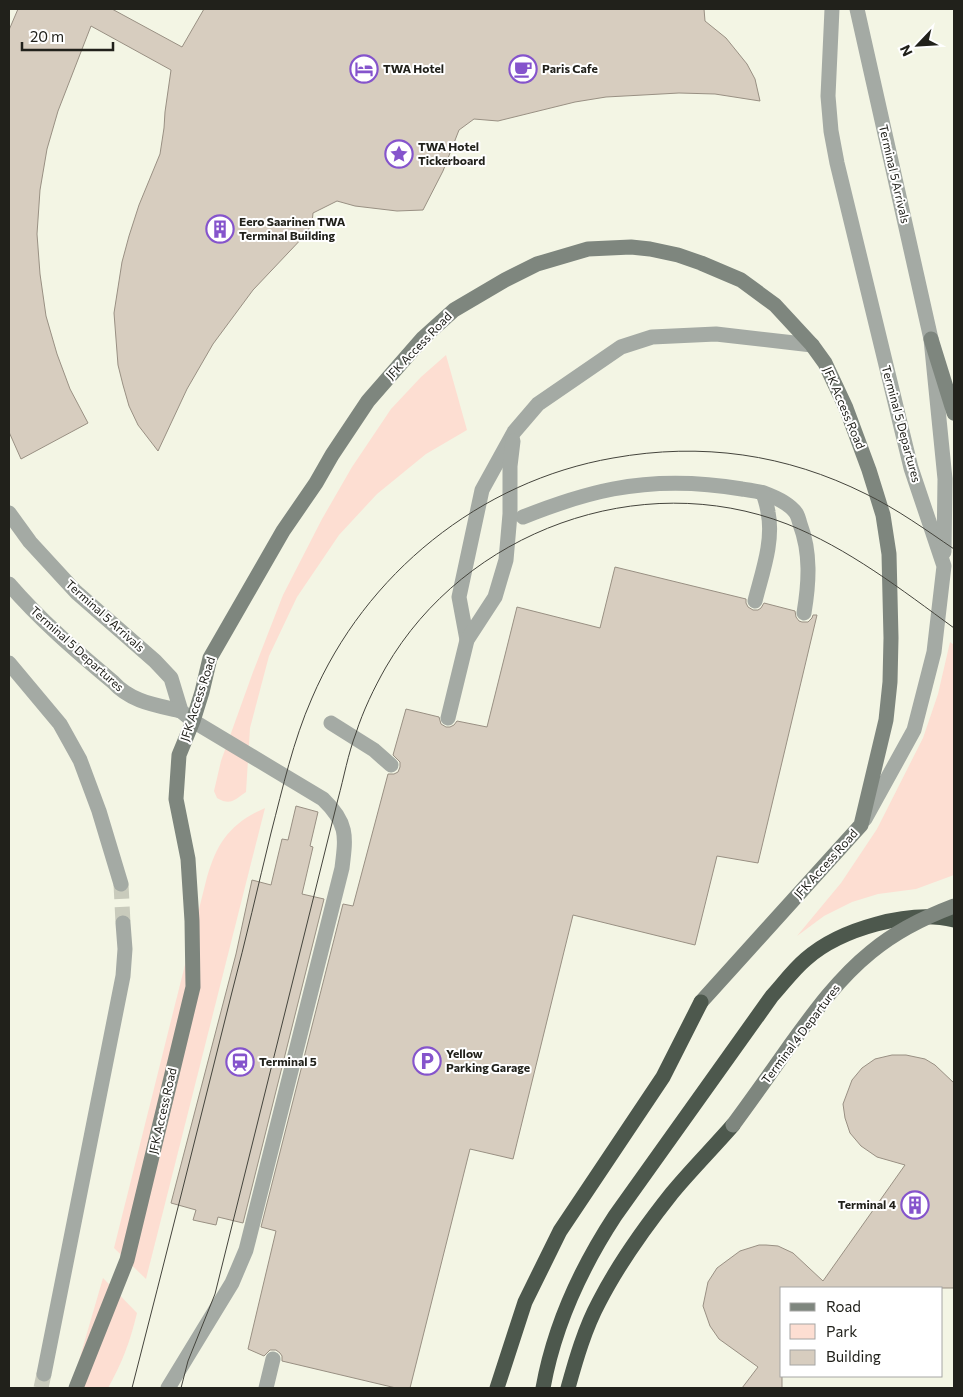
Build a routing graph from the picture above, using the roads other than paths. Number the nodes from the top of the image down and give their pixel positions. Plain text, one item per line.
1 (832, 9) edge
2 (857, 9) edge
3 (931, 339) junction
4 (812, 345) junction
5 (954, 413) edge
6 (514, 432) junction
7 (763, 492) junction
8 (9, 513) edge
9 (523, 517) dead end
10 (944, 566) junction
11 (9, 584) edge
12 (755, 601) dead end
13 (804, 613) dead end
14 (467, 640) junction
15 (9, 663) edge
16 (181, 711) junction
17 (448, 718) dead end
18 (193, 721) junction
19 (331, 723) dead end
20 (391, 765) dead end
21 (861, 825) junction
22 (121, 884) tunnel mouth
23 (954, 906) edge
24 (954, 920) edge
25 (124, 923) tunnel mouth
26 (701, 1002) joint
27 (733, 1125) joint
28 (273, 1359) dead end
29 (44, 1374) tunnel mouth
30 (76, 1388) edge
31 (168, 1388) edge
32 (266, 1388) edge
33 (497, 1388) edge
34 (543, 1388) edge
35 (568, 1388) edge

1 - 10 street, Terminal 5 Departures
2 - 3 street, Terminal 5 Arrivals
3 - 5 street
3 - 10 street, Terminal 5 Arrivals
4 - 6 street
4 - 18 street, JFK Access Road
4 - 21 street, JFK Access Road
6 - 14 street
6 - 14 street
7 - 9 street
7 - 12 street
7 - 13 street
8 - 16 street, Terminal 5 Arrivals
10 - 21 street, Terminal 5 Departures
11 - 16 street, Terminal 5 Departures
14 - 17 street
15 - 22 street
16 - 18 street
18 - 30 street, JFK Access Road
18 - 31 street
19 - 20 street
21 - 26 street, JFK Access Road
23 - 27 street, Terminal 4 Departures, bridge
24 - 34 highway
25 - 29 street
26 - 33 highway
27 - 35 highway
28 - 32 street

